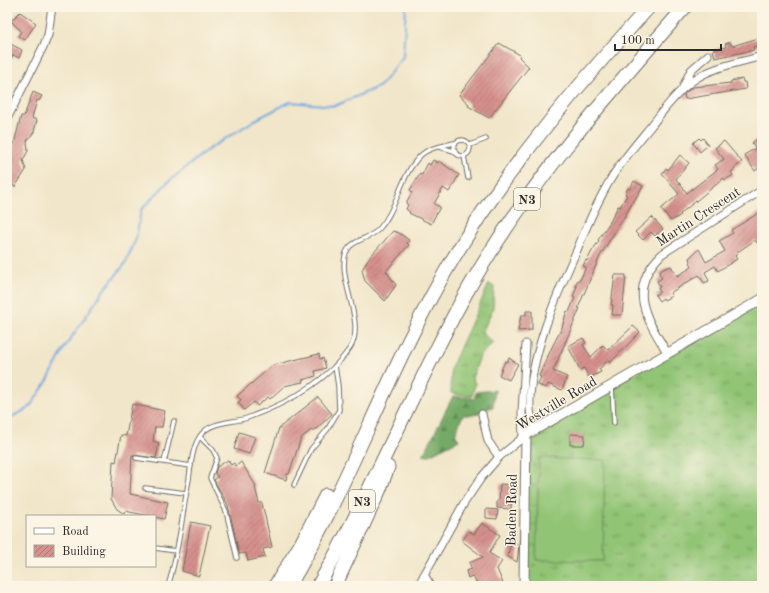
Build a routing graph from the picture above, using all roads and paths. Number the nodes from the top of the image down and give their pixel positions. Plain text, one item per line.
1 (52, 7) edge
2 (649, 7) edge
3 (685, 7) edge
4 (708, 55) dead end
5 (762, 56) edge
6 (682, 90) junction
7 (7, 120) edge
8 (486, 139) dead end
9 (454, 143) junction
10 (470, 145) junction
11 (439, 147) junction
12 (454, 152) junction
13 (464, 156) junction
14 (468, 178) dead end
15 (762, 190) edge
16 (762, 299) edge
17 (526, 344) dead end
18 (668, 354) junction
19 (335, 366) junction
20 (612, 385) junction
21 (482, 414) dead end
22 (405, 416) junction
23 (174, 421) dead end
24 (614, 423) dead end
25 (536, 429) junction
26 (366, 433) junction
27 (525, 436) junction
28 (200, 437) junction
29 (499, 457) junction
30 (136, 458) dead end
31 (164, 462) junction
32 (191, 466) junction
33 (294, 485) dead end
34 (145, 488) dead end
35 (186, 493) junction
36 (156, 548) edge
37 (176, 551) junction
38 (237, 558) dead end
39 (424, 575) junction
40 (419, 585) edge
41 (168, 586) edge
42 (275, 586) edge
43 (289, 586) edge
44 (318, 586) edge
45 (335, 586) edge
46 (431, 586) edge
47 (524, 586) edge

1 - 7 street
2 - 26 highway, N3
3 - 22 highway, N3
4 - 6 street
5 - 6 street
6 - 25 street
8 - 10 lane
9 - 10 lane
9 - 11 lane
9 - 12 lane
10 - 13 lane
11 - 12 lane
11 - 19 lane
12 - 13 lane
13 - 14 lane
15 - 18 street, Martin Crescent
16 - 18 street, Westville Road
17 - 27 street
18 - 20 street, Westville Road
19 - 28 lane
19 - 33 lane
20 - 24 lane
20 - 25 street, Westville Road
21 - 29 street
22 - 44 highway, N3
22 - 45 highway
23 - 31 lane
25 - 27 street, Westville Road
26 - 42 highway
26 - 43 highway, N3
27 - 29 street, Westville Road
27 - 47 street, Baden Road
28 - 32 lane
28 - 38 lane
29 - 39 street, Westville Road
30 - 31 lane
31 - 32 lane
32 - 35 lane
34 - 35 lane
35 - 37 lane
36 - 37 lane
37 - 41 lane
39 - 40 street, Westville Road
39 - 46 street

